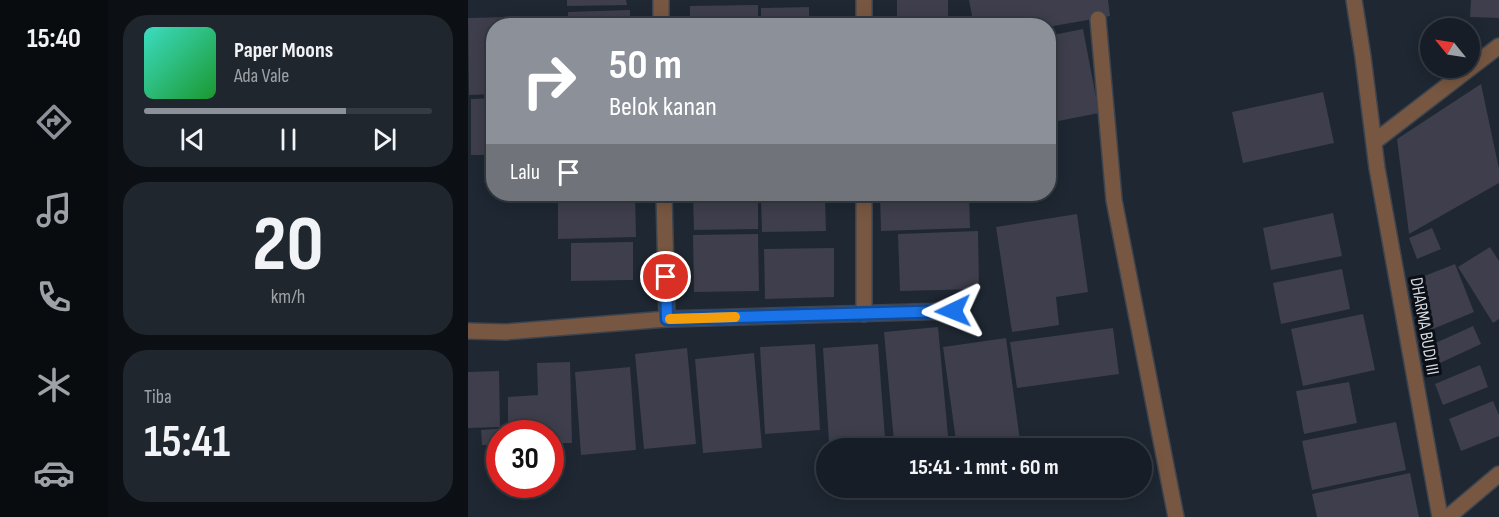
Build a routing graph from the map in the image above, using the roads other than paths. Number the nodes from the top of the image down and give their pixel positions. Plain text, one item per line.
1 (661, 0) edge
2 (864, 0) edge
3 (1354, 0) edge
4 (661, 18) edge
5 (864, 18) edge
6 (1098, 19) dead end
7 (1499, 46) edge
8 (1374, 142) junction
9 (664, 201) edge
10 (864, 201) edge
11 (953, 311) dead end
12 (864, 314) junction
13 (667, 319) junction
14 (468, 331) edge
15 (1499, 474) edge
16 (1176, 517) edge
17 (1440, 517) edge
18 (1448, 517) edge

1 - 4 street
2 - 5 street
3 - 8 street, DHARMA BUDI III
6 - 16 street
7 - 8 street
8 - 17 street, DHARMA BUDI III
9 - 13 street
10 - 12 street
11 - 12 street
12 - 13 street
13 - 14 street
15 - 18 street

